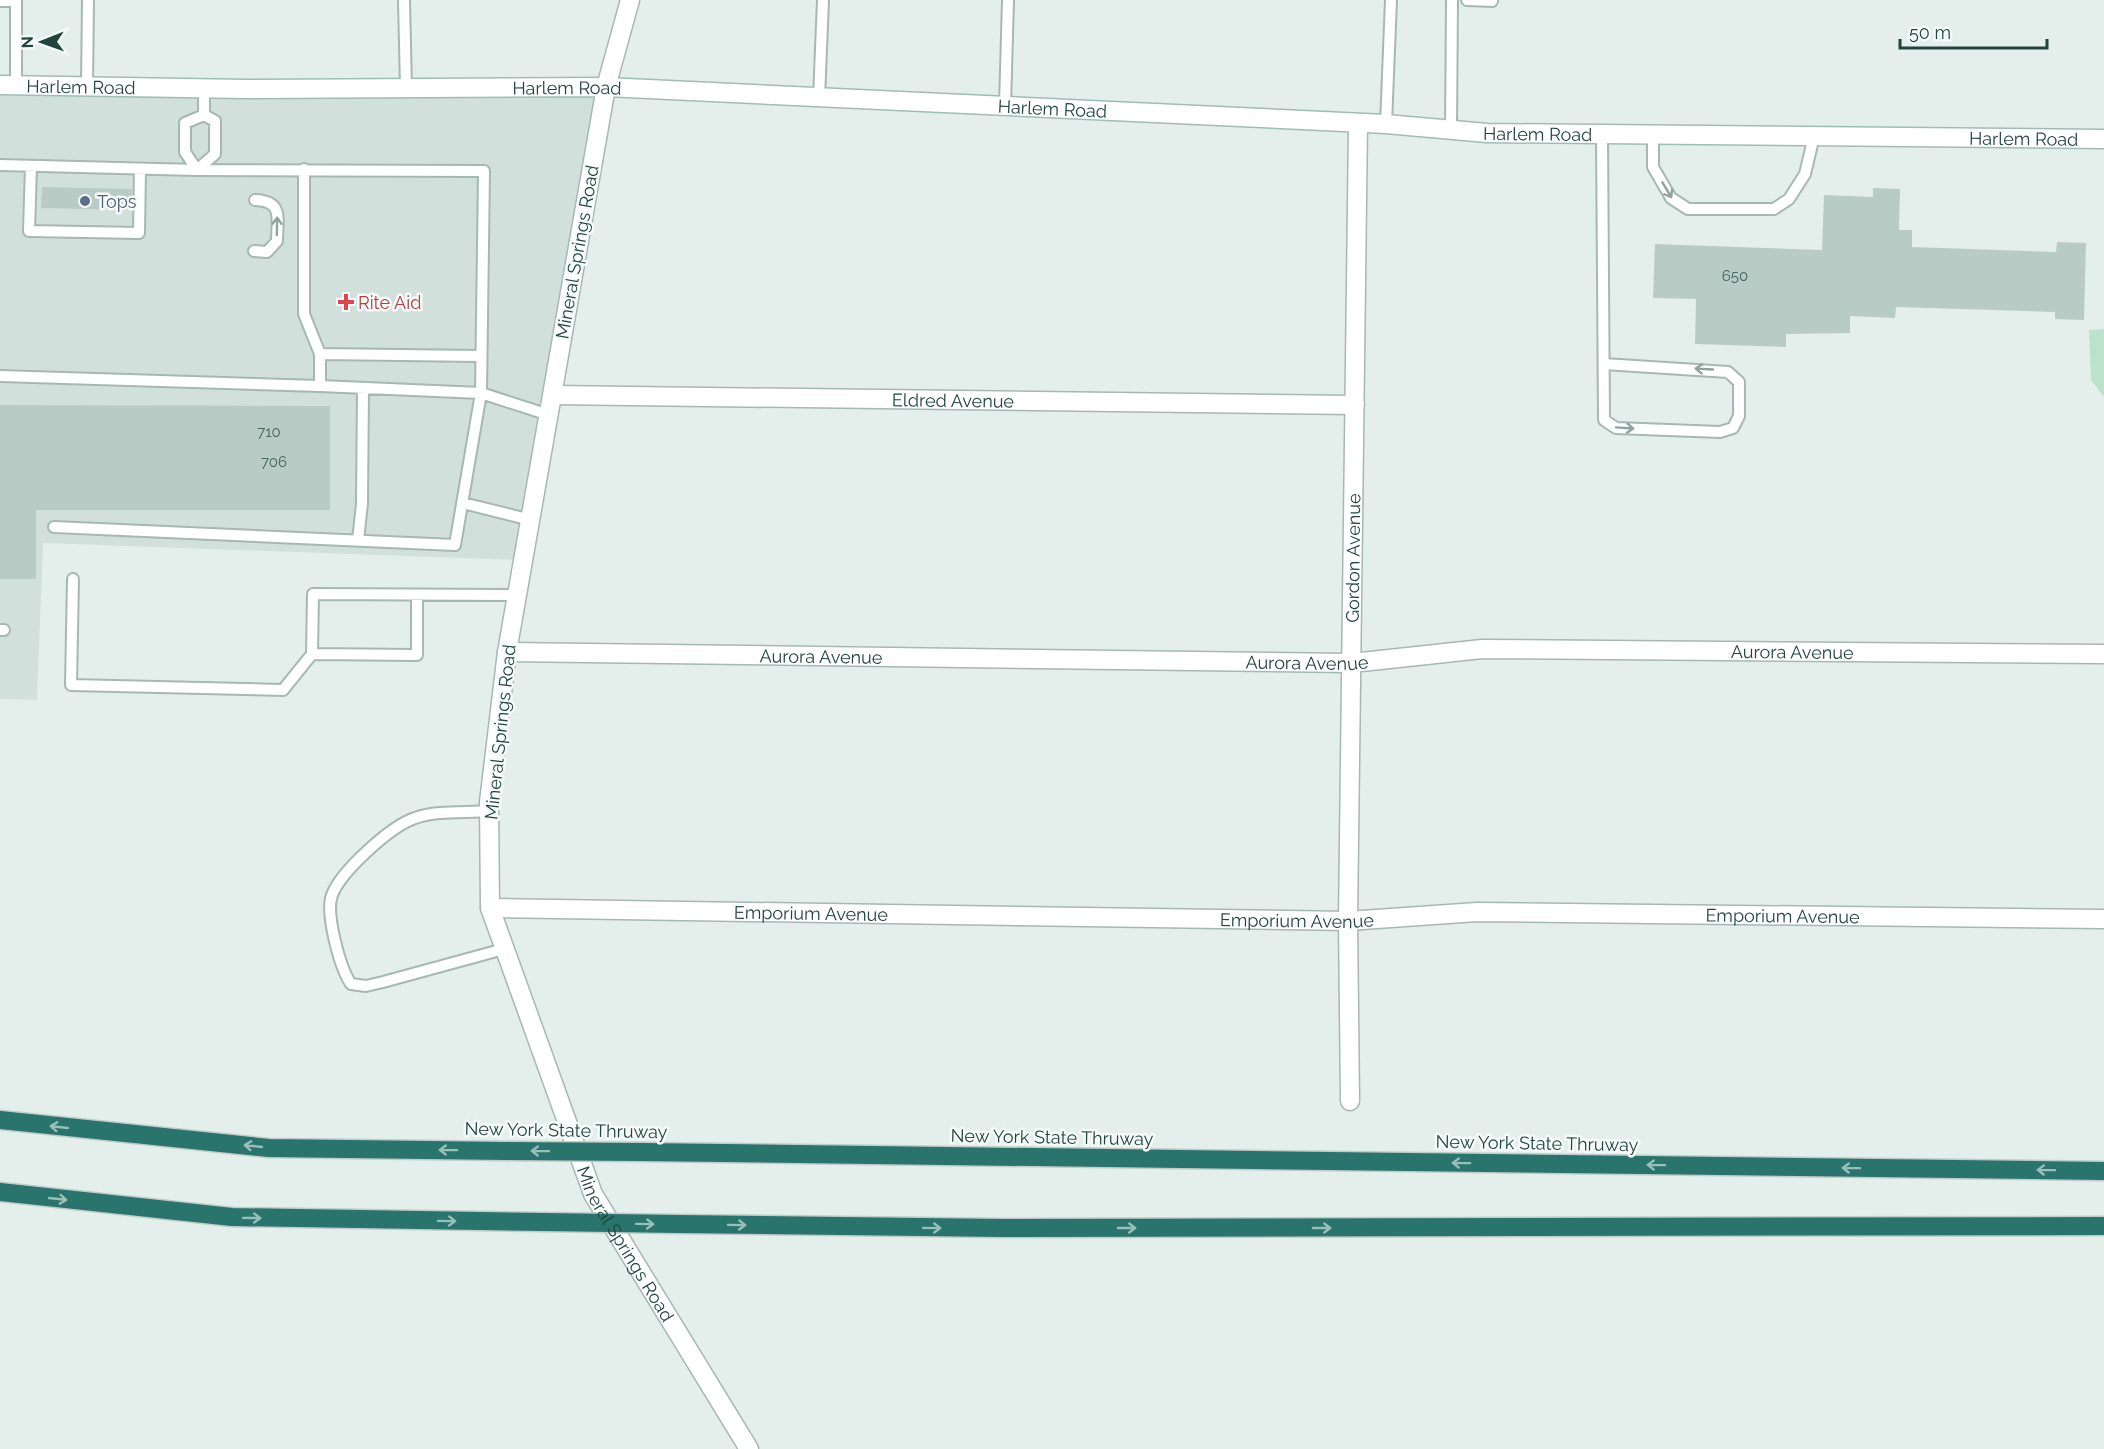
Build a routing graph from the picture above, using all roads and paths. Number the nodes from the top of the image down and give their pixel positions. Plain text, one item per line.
1 (88, 0) edge
2 (404, 0) edge
3 (630, 0) edge
4 (823, 0) edge
5 (1008, 0) edge
6 (1391, 0) edge
7 (1452, 0) edge
8 (1467, 0) edge
9 (0, 1) edge
10 (16, 1) edge
11 (1491, 1) edge
12 (8, 85) edge
13 (87, 86) junction
14 (606, 87) junction
15 (204, 88) junction
16 (406, 88) junction
17 (819, 98) junction
18 (1005, 106) junction
19 (204, 115) junction
20 (1358, 123) junction
21 (1386, 124) junction
22 (1451, 130) junction
23 (1602, 134) junction
24 (1653, 135) junction
25 (1814, 136) junction
26 (2104, 139) edge
27 (0, 165) edge
28 (31, 166) junction
29 (140, 169) junction
30 (197, 170) junction
31 (304, 170) junction
32 (255, 200) dead end
33 (254, 251) dead end
34 (320, 354) junction
35 (480, 356) junction
36 (1604, 364) junction
37 (0, 376) edge
38 (320, 386) junction
39 (363, 389) junction
40 (481, 393) junction
41 (553, 395) junction
42 (1355, 405) junction
43 (549, 415) junction
44 (463, 503) junction
45 (531, 520) junction
46 (54, 527) dead end
47 (358, 540) junction
48 (73, 579) dead end
49 (417, 595) junction
50 (518, 595) junction
51 (507, 652) junction
52 (312, 654) junction
53 (2104, 654) edge
54 (1352, 663) junction
55 (489, 812) junction
56 (490, 908) junction
57 (2104, 919) edge
58 (1348, 921) junction
59 (504, 949) junction
60 (1350, 1101) dead end
61 (0, 1120) edge
62 (2104, 1171) edge
63 (0, 1192) edge
64 (2104, 1226) edge
65 (740, 1449) edge
66 (749, 1449) edge

1 - 13 lane
2 - 16 lane
3 - 14 street, Mineral Springs Road
4 - 17 lane
5 - 18 lane
6 - 21 lane
7 - 22 lane
8 - 11 lane
9 - 10 lane
10 - 12 lane
12 - 13 street, Harlem Road
13 - 15 street, Harlem Road
14 - 16 street, Harlem Road
14 - 17 street, Harlem Road
14 - 41 street, Mineral Springs Road
15 - 16 street, Harlem Road
15 - 19 lane
17 - 18 street, Harlem Road
18 - 20 street, Harlem Road
19 - 30 lane
19 - 30 lane
20 - 21 street, Harlem Road
20 - 42 street, Gordon Avenue
21 - 22 street, Harlem Road
22 - 23 street, Harlem Road
23 - 24 street, Harlem Road
23 - 36 lane
24 - 25 street, Harlem Road
24 -> 25 lane
25 - 26 street, Harlem Road
27 - 28 lane
28 - 29 lane
28 - 29 lane
29 - 30 lane
30 - 31 lane
31 - 34 lane
31 - 35 lane
33 -> 32 lane
34 - 35 lane
34 - 38 lane
35 - 40 lane
36 -> 36 lane
37 - 38 lane
38 - 39 lane
39 - 40 lane
39 - 47 lane
40 - 43 lane
40 - 44 lane
41 - 42 street, Eldred Avenue
41 - 43 street, Mineral Springs Road
42 - 54 street, Gordon Avenue
43 - 45 street, Mineral Springs Road
44 - 45 lane
44 - 47 lane
45 - 50 street, Mineral Springs Road
46 - 47 lane
48 - 52 lane
49 - 50 lane
49 - 52 lane
49 - 52 lane
50 - 51 street, Mineral Springs Road
51 - 54 street, Aurora Avenue
51 - 55 street, Mineral Springs Road
53 - 54 street, Aurora Avenue
54 - 58 street, Gordon Avenue
55 - 56 street, Mineral Springs Road
55 - 59 lane
56 - 58 street, Emporium Avenue
56 - 59 street, Mineral Springs Road
57 - 58 street, Emporium Avenue
58 - 60 street, Gordon Avenue
59 - 66 street, Mineral Springs Road
62 -> 61 highway, New York State Thruway, bridge
63 -> 64 highway, bridge
65 - 66 lane

